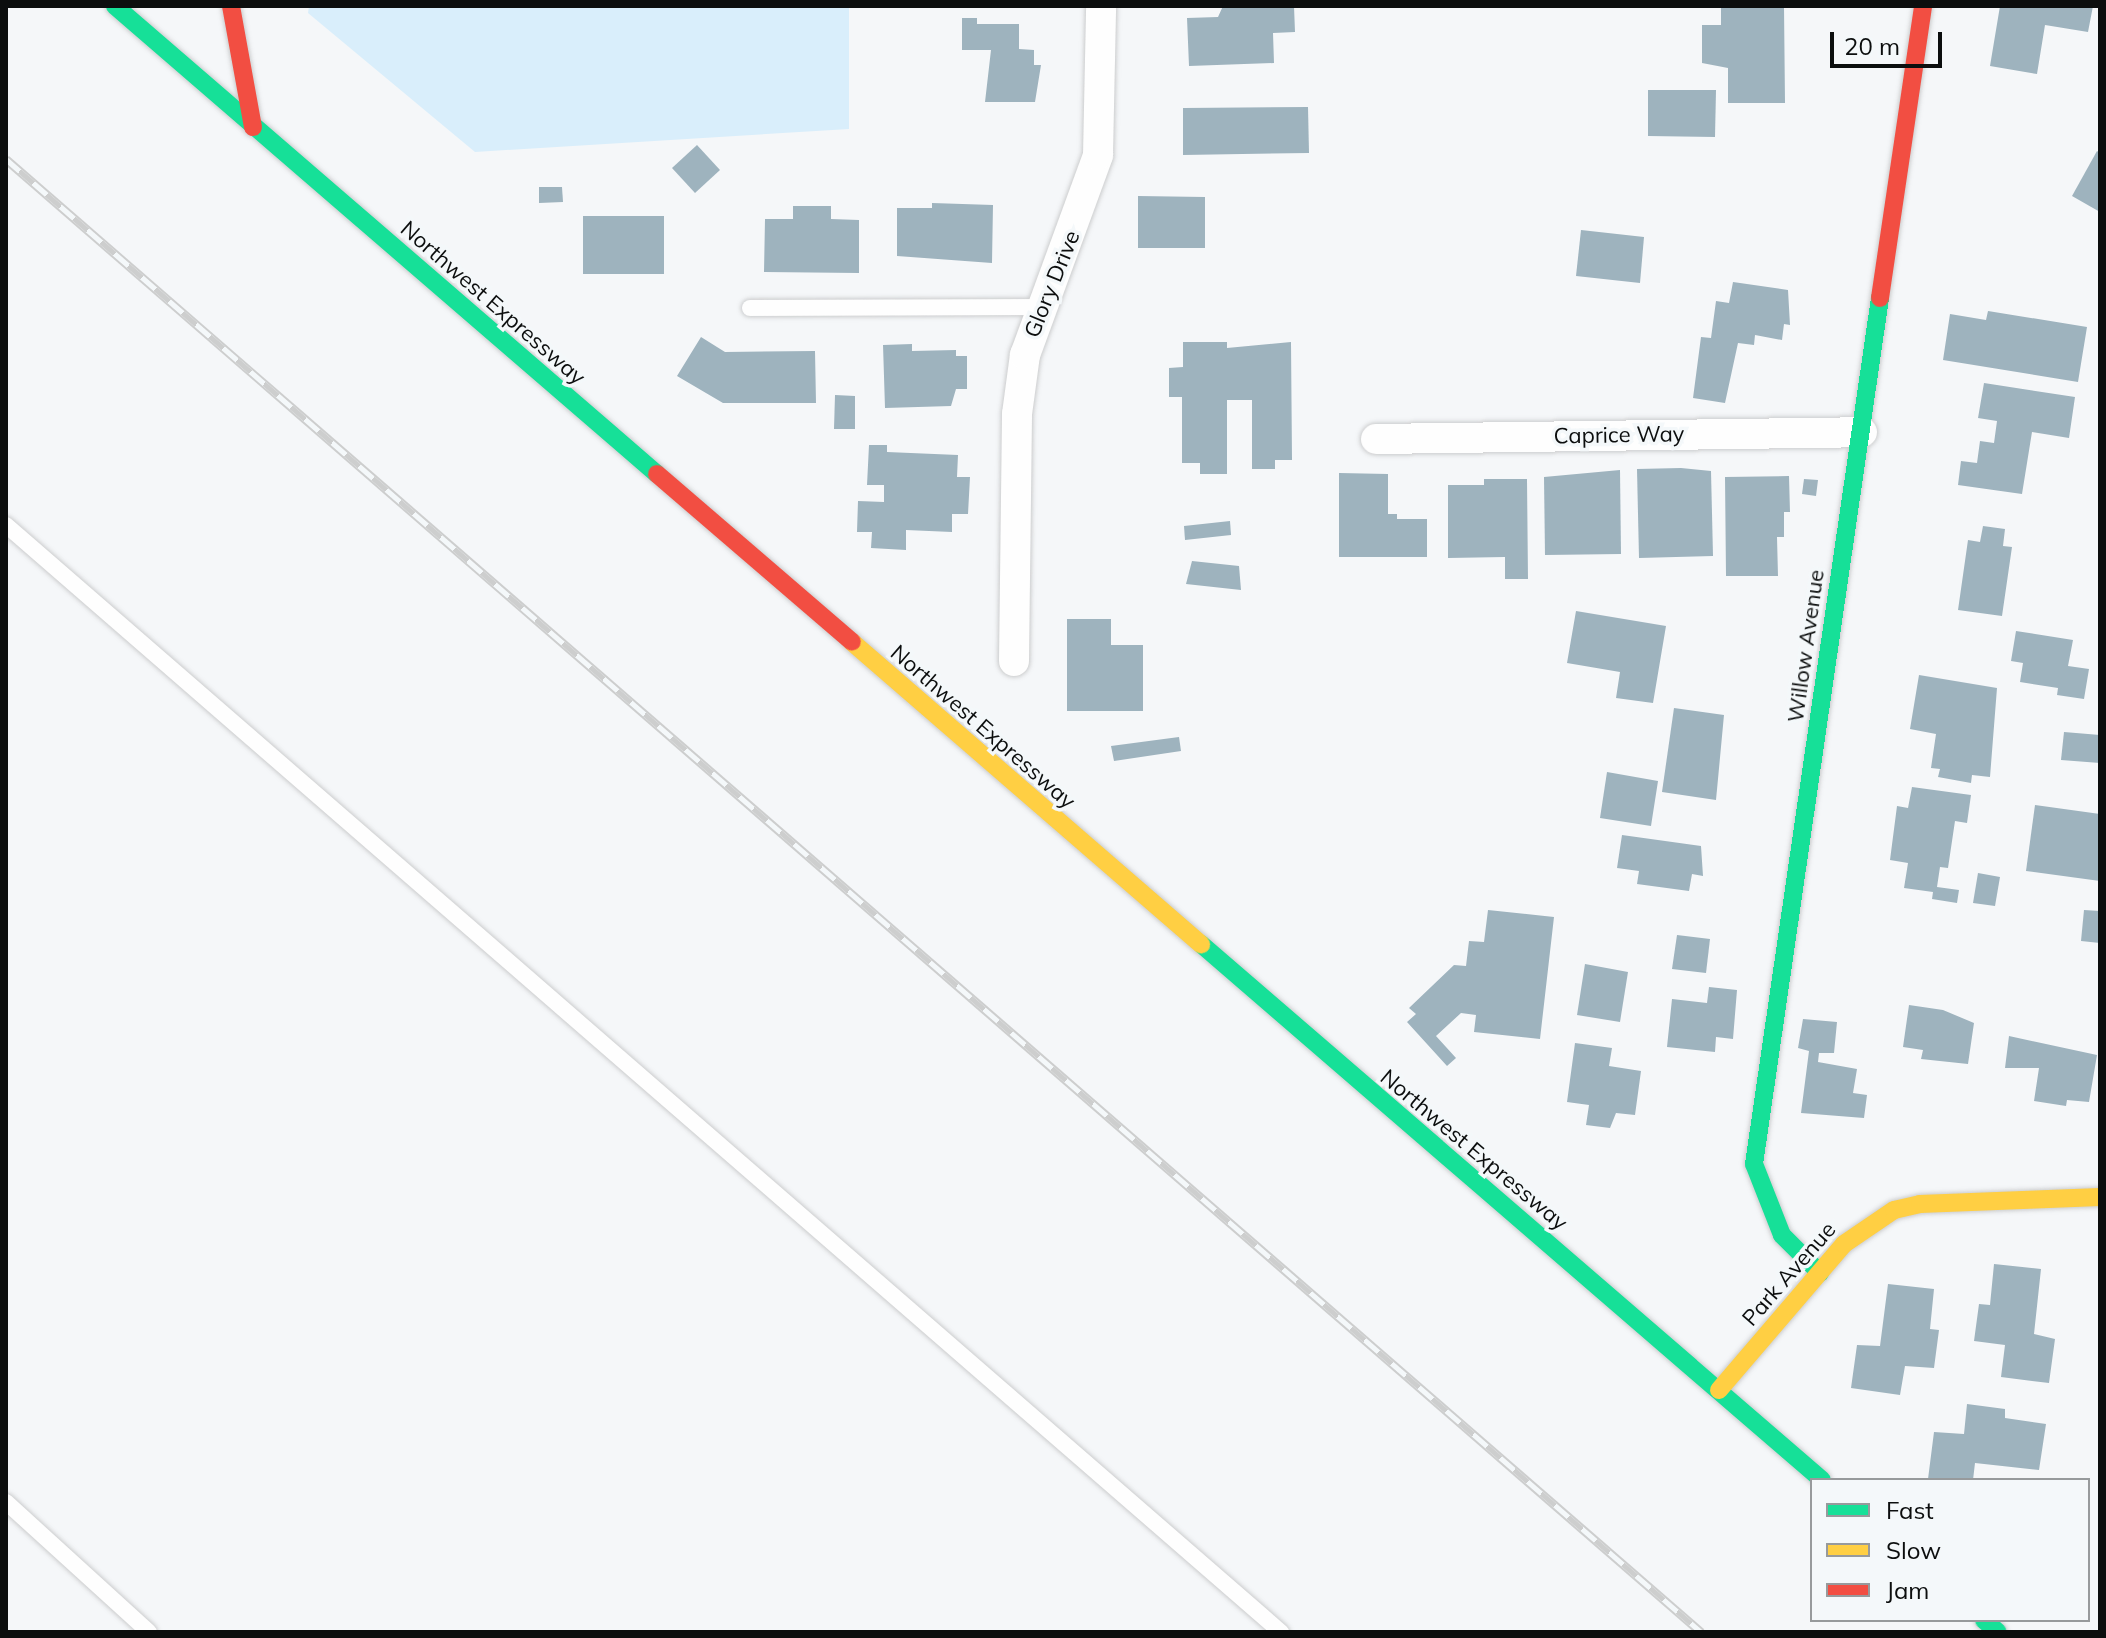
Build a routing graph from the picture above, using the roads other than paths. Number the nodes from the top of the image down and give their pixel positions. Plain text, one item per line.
1 (115, 6) edge
2 (153, 6) edge
3 (231, 6) edge
4 (1101, 6) edge
5 (1923, 6) edge
6 (138, 26) junction
7 (253, 127) junction
8 (1040, 307) junction
9 (750, 308) dead end
10 (1862, 432) junction
11 (1376, 439) dead end
12 (6, 525) edge
13 (1014, 661) dead end
14 (2100, 1197) edge
15 (1820, 1273) junction
16 (1719, 1390) junction
17 (1820, 1478) edge
18 (6, 1502) edge
19 (149, 1632) edge
20 (1281, 1632) edge

1 - 6 main road, Northwest Expressway
2 - 6 main road
3 - 7 main road
4 - 8 street, Glory Drive
5 - 10 main road, Willow Avenue
6 - 7 main road, Northwest Expressway
7 - 16 main road, Northwest Expressway
8 - 9 lane
8 - 13 street, Glory Drive
10 - 11 street, Caprice Way
10 - 15 main road, Willow Avenue
12 - 20 lane
14 - 15 main road, Park Avenue
15 - 16 main road, Park Avenue
16 - 17 main road, Northwest Expressway
18 - 19 lane

